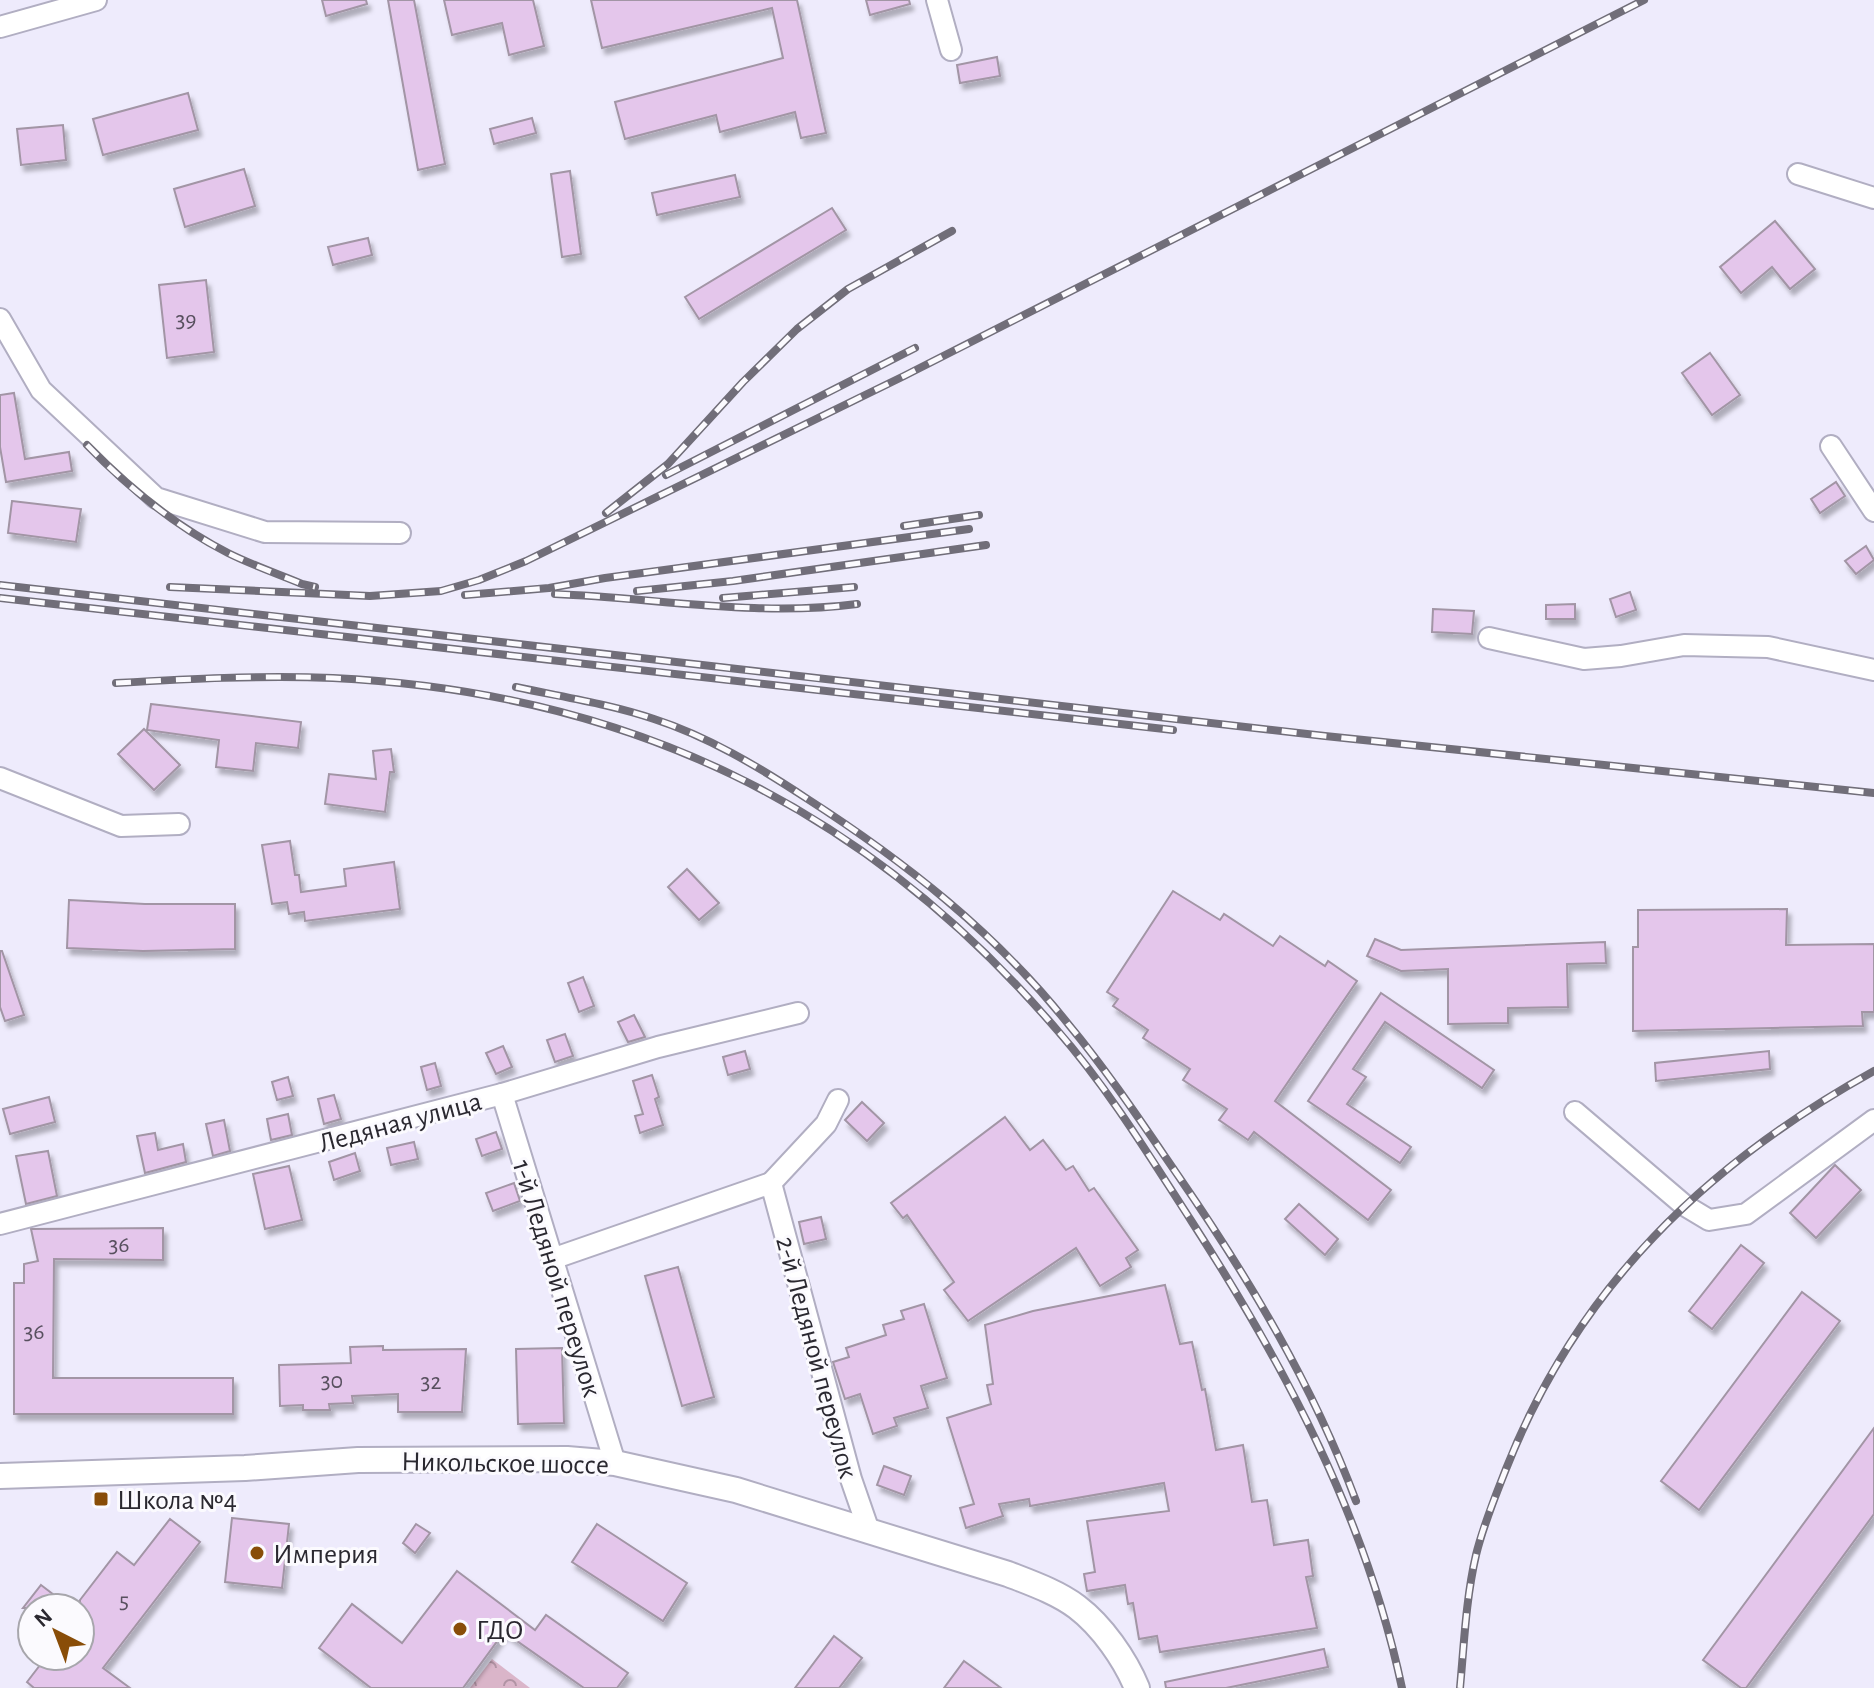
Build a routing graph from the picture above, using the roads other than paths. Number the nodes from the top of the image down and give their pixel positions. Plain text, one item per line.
1 (96, 0) edge
2 (937, 0) edge
3 (0, 27) edge
4 (951, 50) dead end
5 (1798, 174) dead end
6 (1874, 198) edge
7 (0, 319) edge
8 (1831, 446) dead end
9 (1874, 511) edge
10 (400, 533) dead end
11 (1489, 638) dead end
12 (1874, 670) edge
13 (0, 778) edge
14 (179, 824) dead end
15 (798, 1013) dead end
16 (502, 1094) junction
17 (838, 1100) dead end
18 (1575, 1112) dead end
19 (1874, 1120) edge
20 (771, 1183) junction
21 (0, 1224) edge
22 (552, 1259) junction
23 (615, 1463) junction
24 (0, 1476) edge
25 (869, 1531) junction
26 (1137, 1688) edge

1 - 3 street
2 - 4 street
5 - 6 street
7 - 10 street
8 - 9 street
11 - 12 street
13 - 14 street
15 - 16 street, Ледяная улица
16 - 21 street, Ледяная улица
16 - 22 street, 1-й Ледяной переулок
17 - 20 street
18 - 19 street
20 - 22 street
20 - 25 street, 2-й Ледяной переулок
22 - 23 street, 1-й Ледяной переулок
23 - 24 street, Никольское шоссе
23 - 25 street, Никольское шоссе
25 - 26 street, Никольское шоссе

